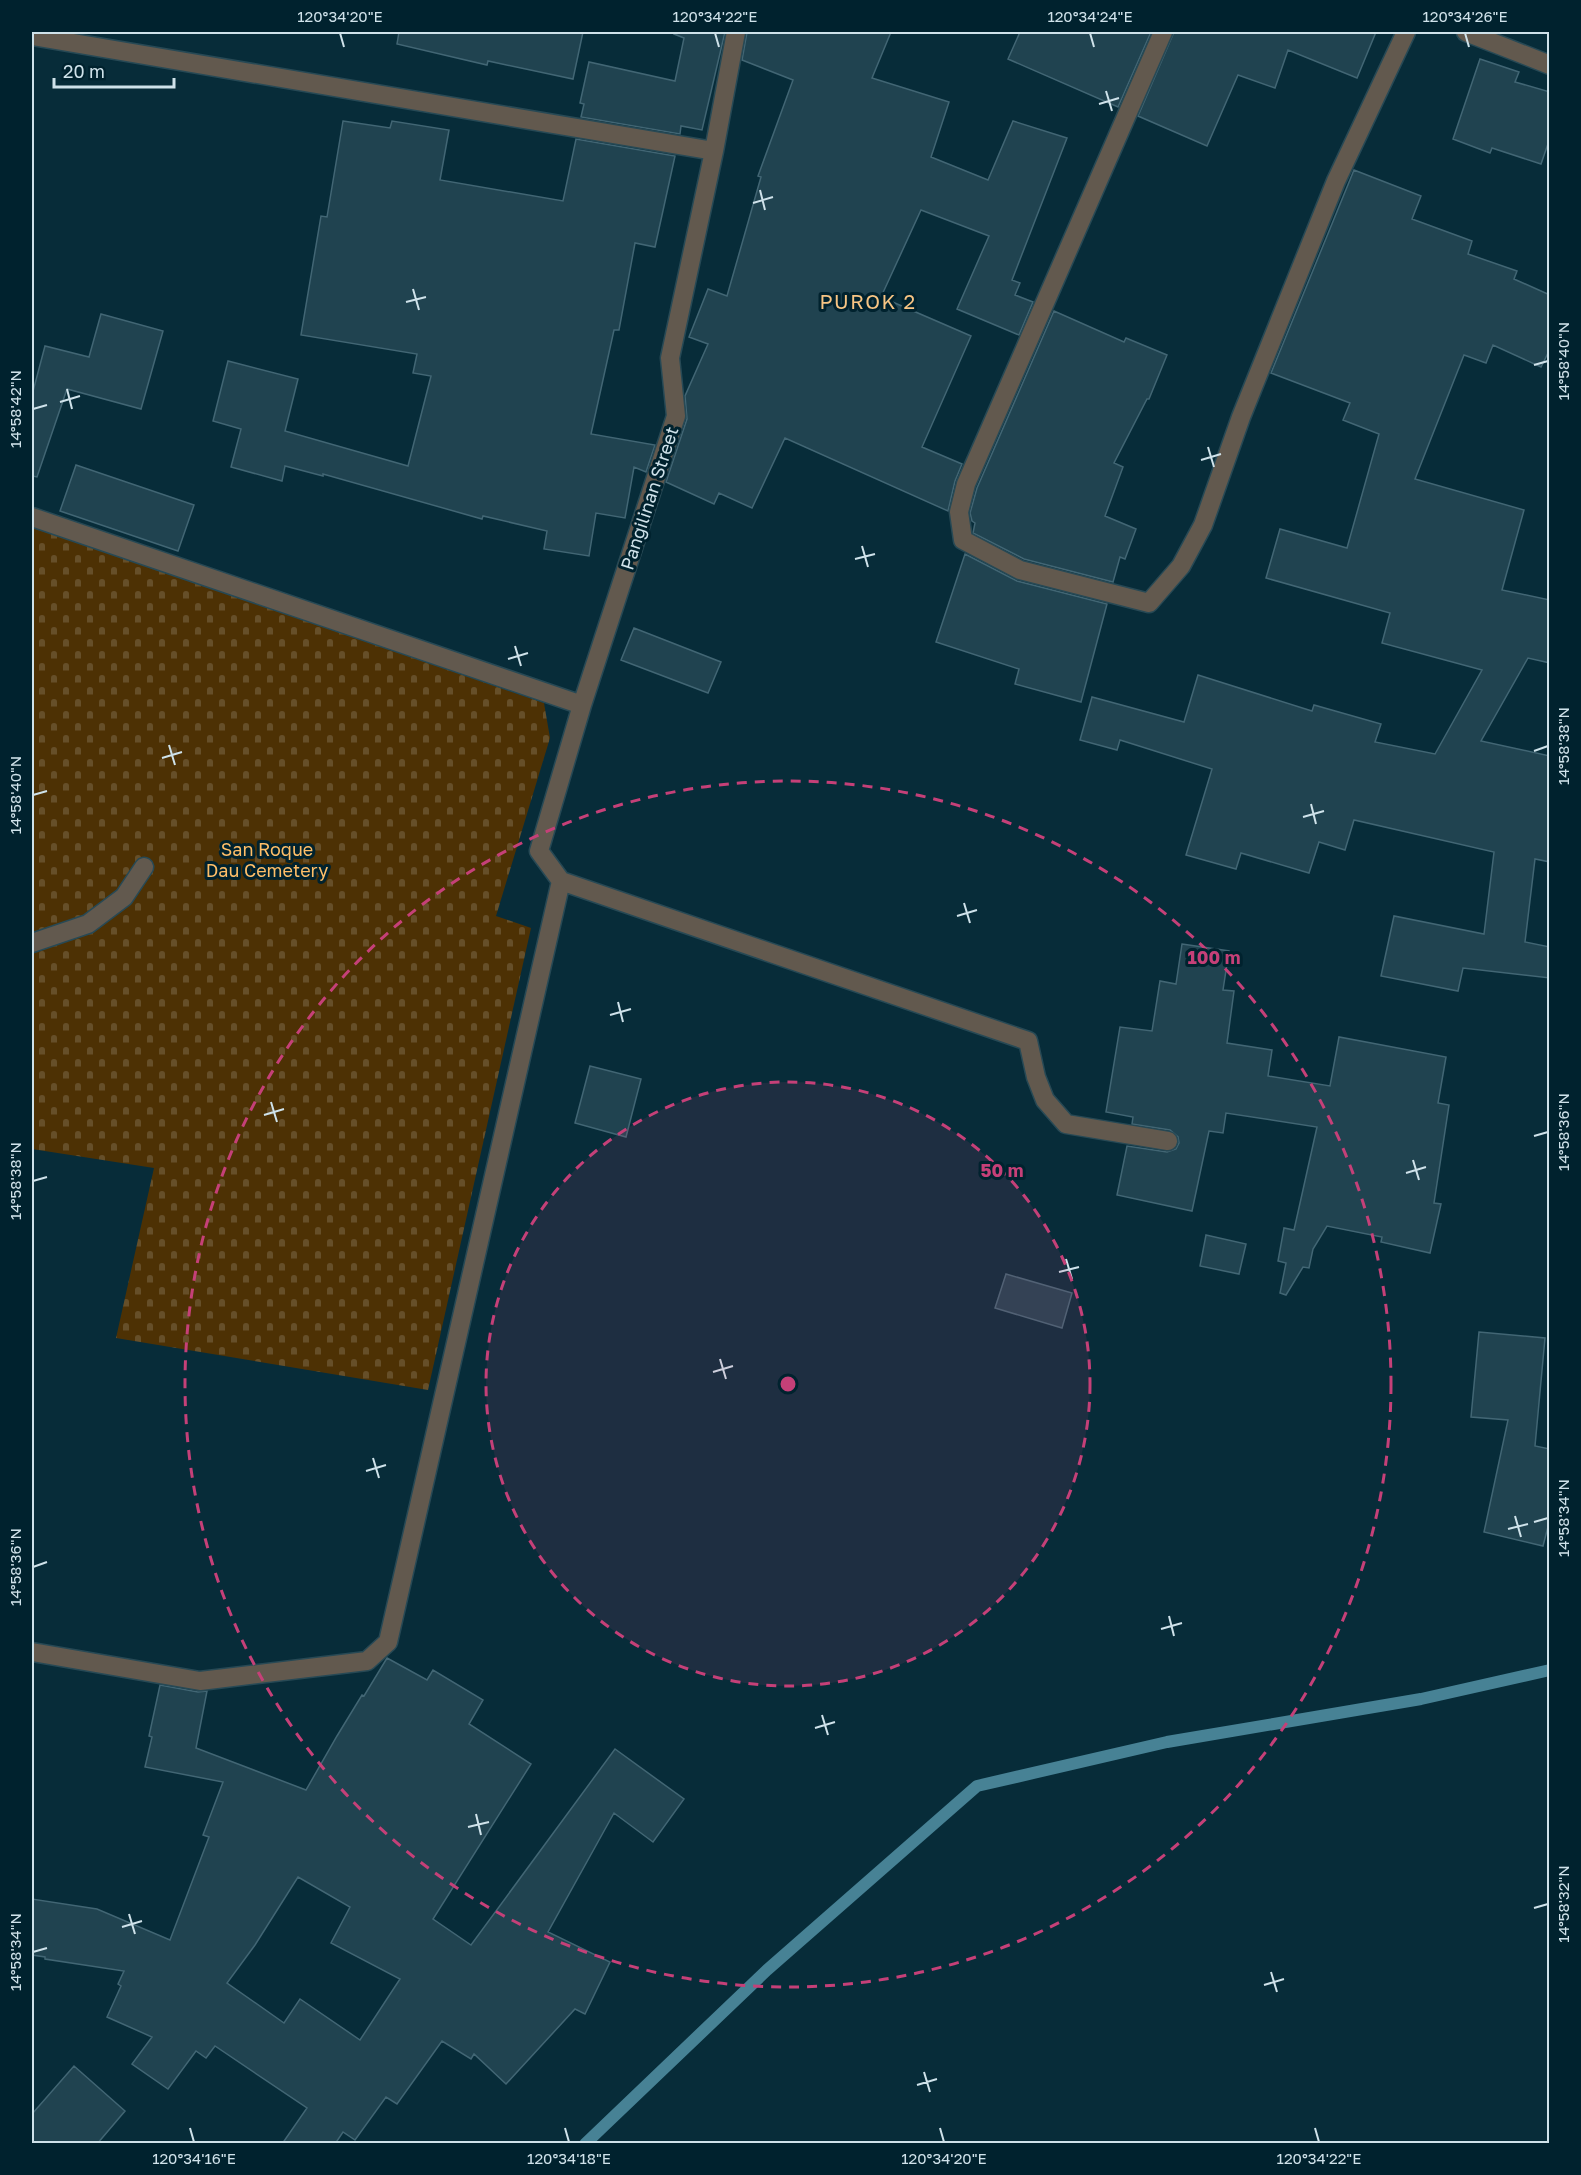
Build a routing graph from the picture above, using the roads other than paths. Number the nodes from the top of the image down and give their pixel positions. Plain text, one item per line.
1 (736, 32) edge
2 (1163, 32) edge
3 (1406, 32) edge
4 (1466, 32) edge
5 (32, 36) edge
6 (1550, 65) edge
7 (714, 151) junction
8 (32, 517) edge
9 (582, 705) junction
10 (144, 867) dead end
11 (561, 881) junction
12 (32, 943) edge
13 (1168, 1141) dead end
14 (32, 1652) edge

1 - 7 street, Pangilinan Street
2 - 3 street
4 - 6 street
5 - 7 street
7 - 9 street, Pangilinan Street
8 - 9 street
9 - 11 street, Pangilinan Street
10 - 12 street
11 - 13 street
11 - 14 street

